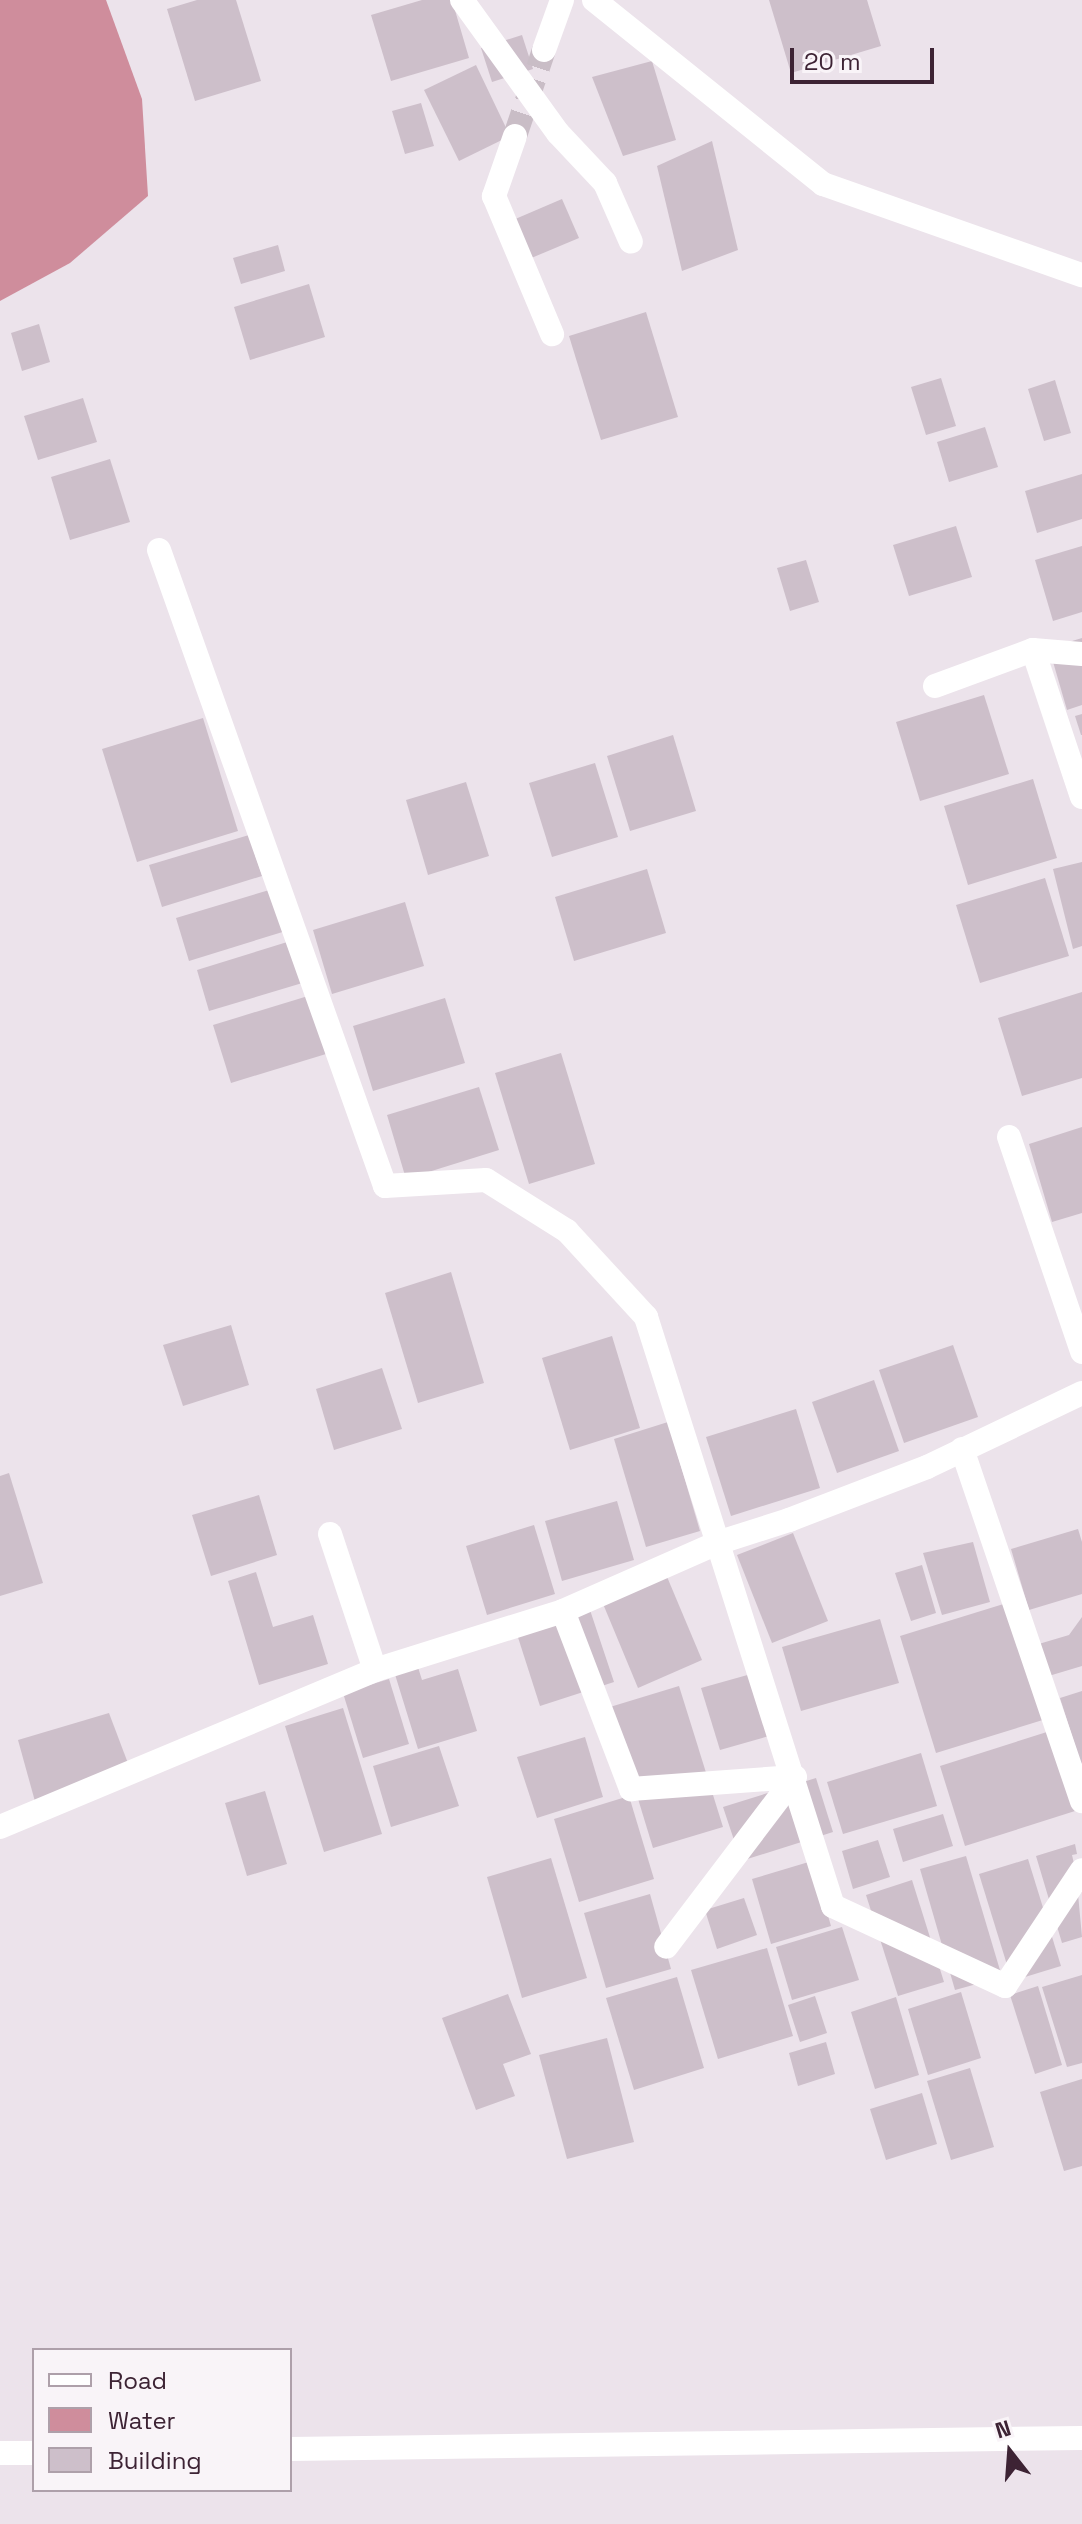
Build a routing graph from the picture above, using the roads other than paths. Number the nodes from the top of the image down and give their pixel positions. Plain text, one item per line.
1 (462, 0) edge
2 (562, 0) edge
3 (594, 0) edge
4 (544, 50) tunnel mouth
5 (515, 136) tunnel mouth
6 (631, 242) dead end
7 (1082, 275) edge
8 (552, 334) dead end
9 (159, 550) dead end
10 (1033, 650) junction
11 (1082, 654) edge
12 (935, 686) dead end
13 (1082, 797) edge
14 (1009, 1137) dead end
15 (1082, 1352) edge
16 (1082, 1393) edge
17 (962, 1449) junction
18 (330, 1534) dead end
19 (717, 1543) junction
20 (563, 1611) junction
21 (375, 1670) junction
22 (795, 1777) junction
23 (1082, 1801) edge
24 (1, 1823) edge
25 (1082, 1870) edge
26 (666, 1947) dead end
27 (1082, 2438) edge
28 (292, 2449) edge
29 (0, 2453) edge
30 (32, 2453) edge

1 - 6 street
2 - 4 street
3 - 7 street
5 - 8 street
9 - 19 street
10 - 11 street
10 - 12 street
10 - 13 street
14 - 15 street
16 - 17 street
17 - 19 street
17 - 23 street
18 - 21 street
19 - 20 street
19 - 22 street
20 - 21 street
20 - 22 street
21 - 24 street
22 - 25 street
22 - 26 street
27 - 28 street
29 - 30 street

